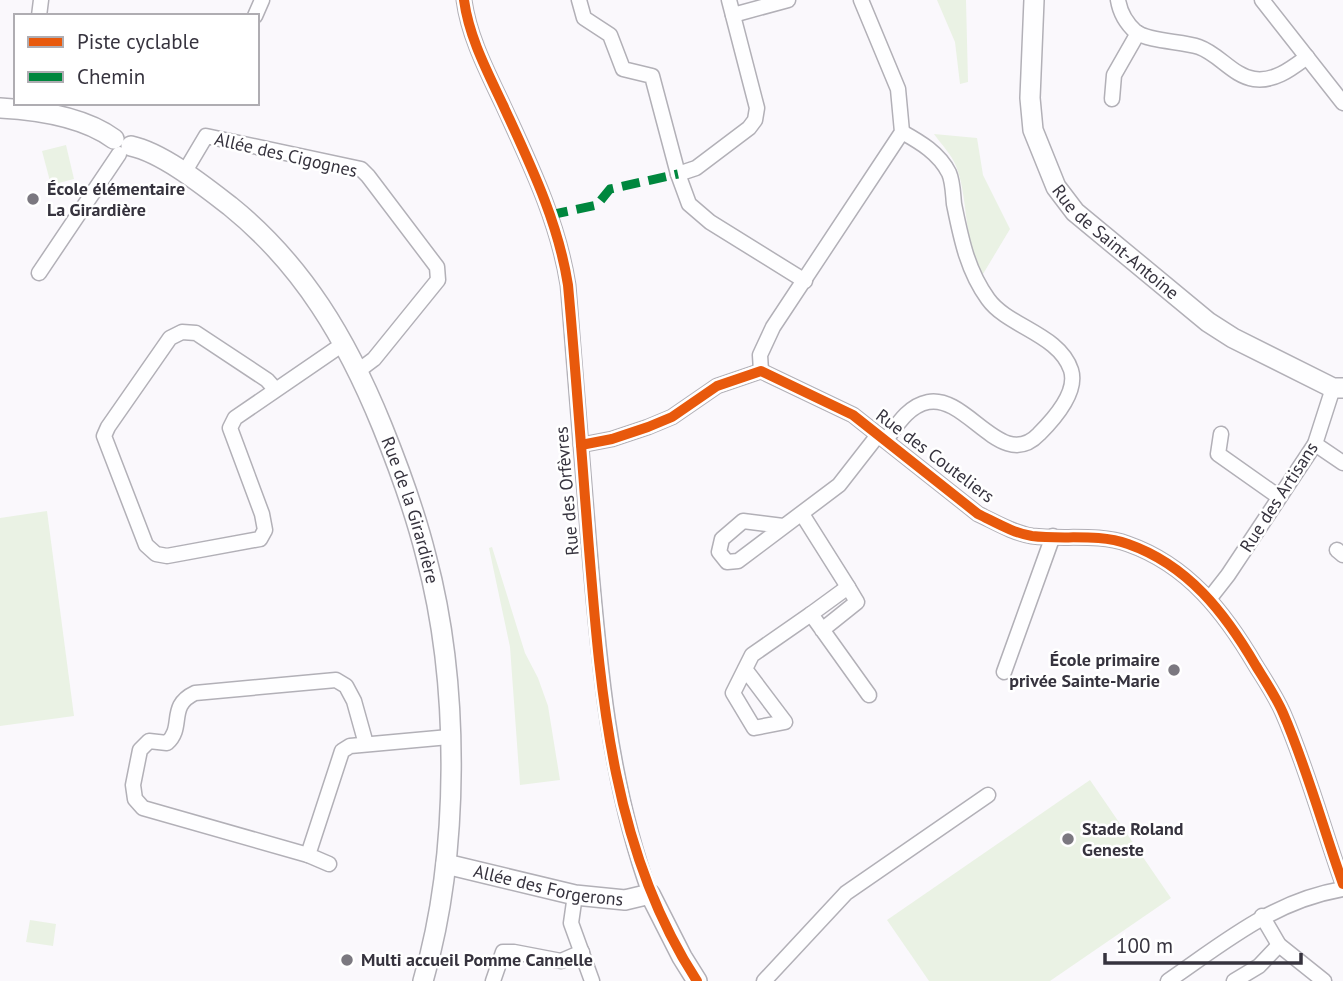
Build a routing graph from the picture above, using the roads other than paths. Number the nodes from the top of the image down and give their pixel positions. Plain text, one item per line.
1 (579, 0) edge
2 (729, 0) edge
3 (788, 0) edge
4 (861, 0) edge
5 (1034, 0) edge
6 (1118, 0) edge
7 (1262, 0) edge
8 (463, 1) edge
9 (733, 15) junction
10 (1138, 33) junction
11 (1307, 57) junction
12 (1112, 99) dead end
13 (1343, 103) edge
14 (24, 106) edge
15 (0, 108) edge
16 (902, 132) junction
17 (121, 147) junction
18 (184, 173) junction
19 (678, 174) junction
20 (39, 273) dead end
21 (805, 281) junction
22 (343, 344) junction
23 (358, 371) junction
24 (761, 371) junction
25 (1338, 388) edge
26 (276, 390) junction
27 (1221, 434) dead end
28 (882, 437) junction
29 (1315, 444) junction
30 (581, 445) junction
31 (1343, 463) edge
32 (1279, 497) junction
33 (802, 514) junction
34 (783, 526) dead end
35 (1053, 536) junction
36 (848, 587) junction
37 (1210, 598) junction
38 (811, 614) junction
39 (822, 630) junction
40 (745, 668) dead end
41 (1004, 672) dead end
42 (869, 695) dead end
43 (449, 737) junction
44 (366, 744) junction
45 (988, 794) dead end
46 (308, 855) junction
47 (329, 864) dead end
48 (446, 864) junction
49 (1343, 886) edge
50 (650, 894) junction
51 (575, 895) junction
52 (1262, 916) junction
53 (1279, 945) junction
54 (582, 952) junction
55 (423, 981) edge
56 (493, 981) edge
57 (592, 981) edge
58 (697, 981) edge
59 (764, 981) edge
60 (1168, 981) edge
61 (1234, 981) edge
62 (1325, 981) edge

1 - 19 street
2 - 9 street
3 - 9 street
4 - 16 street
5 - 25 street, Rue de Saint-Antoine
6 - 10 street
7 - 11 street
8 - 30 street, Rue des Orfèvres
9 - 19 street
10 - 11 street
10 - 12 street
11 - 13 street
14 - 15 street, Rue de la Girardière
14 - 17 street, Rue de la Girardière
16 - 21 street
16 - 28 street
17 - 18 street, Rue de la Girardière
17 - 20 street
18 - 22 street, Rue de la Girardière
18 - 23 street, Allée des Cigognes
19 - 21 street
21 - 24 street
22 - 23 street, Rue de la Girardière
22 - 26 street
23 - 43 street, Rue de la Girardière
24 - 28 street, Rue des Couteliers
24 - 30 street
25 - 29 street, Rue des Artisans
26 - 26 street
27 - 32 street
28 - 33 street
28 - 35 street, Rue des Couteliers
29 - 31 street
29 - 32 street, Rue des Artisans
30 - 50 street, Rue des Orfèvres
32 - 37 street, Rue des Artisans
33 - 34 street
33 - 36 street
35 - 37 street, Rue des Couteliers
35 - 41 street
36 - 38 street
36 - 39 street
37 - 49 street, Rue des Couteliers
38 - 39 street
38 - 40 street
39 - 42 street
43 - 44 street
43 - 48 street, Rue de la Girardière
44 - 46 street
44 - 46 street
45 - 59 street
46 - 47 street
48 - 51 street, Allée des Forgerons
48 - 55 street, Rue de la Girardière
49 - 52 street
50 - 51 street, Allée des Forgerons
50 - 58 street, Rue des Orfèvres
51 - 54 street
52 - 53 street
52 - 60 street
53 - 61 street
53 - 62 street
54 - 56 street
54 - 57 street

